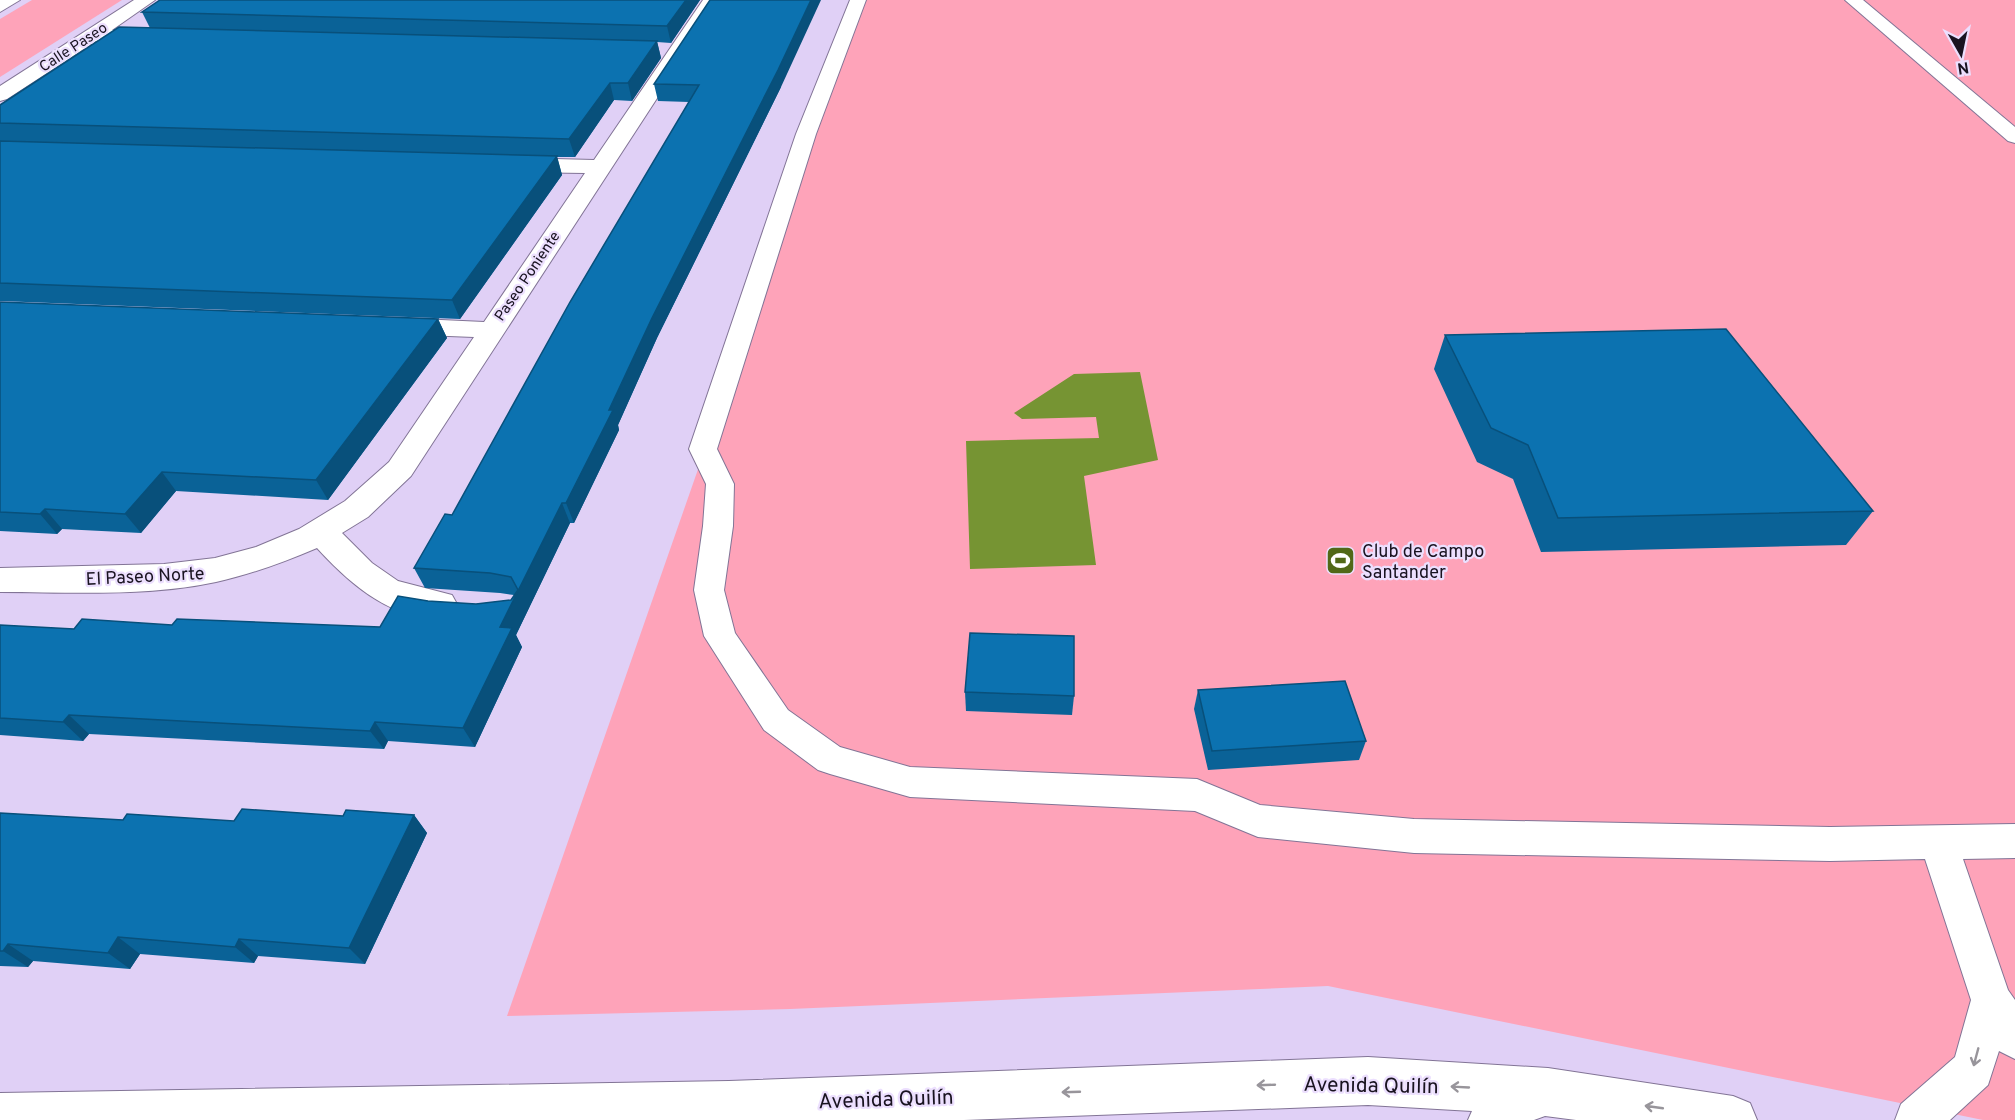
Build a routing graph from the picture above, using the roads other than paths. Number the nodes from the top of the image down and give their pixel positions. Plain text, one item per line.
1 (11, 0) edge
2 (146, 0) edge
3 (712, 0) edge
4 (858, 0) edge
5 (1853, 0) edge
6 (0, 7) edge
7 (92, 35) junction
8 (176, 38) edge
9 (0, 95) edge
10 (2015, 138) edge
11 (494, 164) edge
12 (600, 167) junction
13 (375, 325) edge
14 (492, 330) junction
15 (321, 532) junction
16 (0, 580) edge
17 (466, 606) edge
18 (2015, 841) edge
19 (1938, 844) junction
20 (1992, 1000) junction
21 (2015, 1038) edge
22 (1548, 1092) junction
23 (0, 1118) edge
24 (1492, 1120) edge
25 (1732, 1120) edge
26 (1917, 1120) edge

1 - 6 street
2 - 7 street, Calle Paseo
3 - 12 street, Paseo Poniente
4 - 19 lane
5 - 10 lane
7 - 8 street
7 - 9 street, Calle Paseo
11 - 12 street
12 - 14 street, Paseo Poniente
13 - 14 street
14 - 15 street, Paseo Poniente
15 - 16 street, El Paseo Norte
15 - 17 street
18 - 19 lane
19 - 20 lane
20 - 21 lane
20 -> 26 lane
22 -> 23 street, Avenida Quilín
22 - 24 street
25 -> 22 street, Avenida Quilín

